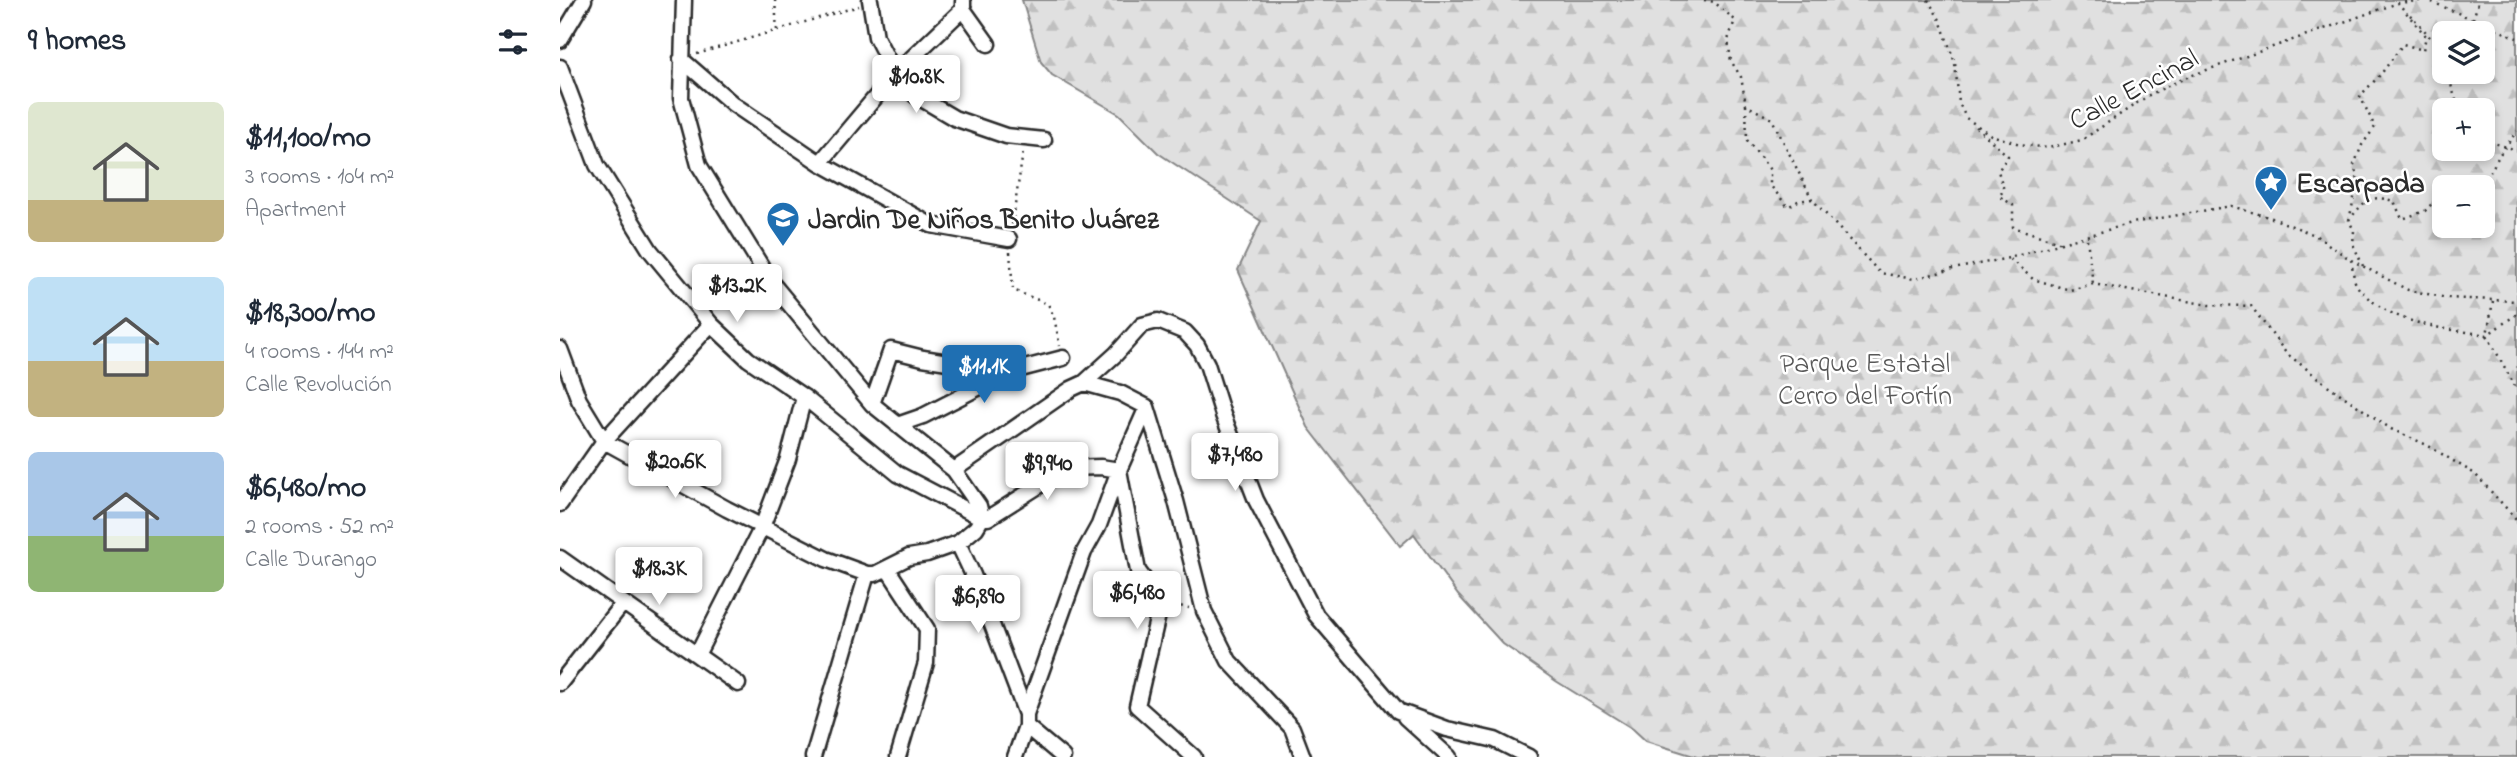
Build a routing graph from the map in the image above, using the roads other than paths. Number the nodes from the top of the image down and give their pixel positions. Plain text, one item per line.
1 (584, 0) edge
2 (684, 0) edge
3 (870, 1) edge
4 (963, 4) edge
5 (560, 40) edge
6 (988, 44) dead end
7 (681, 59) junction
8 (560, 67) edge
9 (894, 74) junction
10 (1044, 140) dead end
11 (820, 163) junction
12 (1009, 239) road end
13 (711, 324) junction
14 (560, 349) edge
15 (1063, 358) road end
16 (1009, 372) junction
17 (1084, 383) junction
18 (804, 397) junction
19 (872, 404) junction
20 (1147, 407) junction
21 (897, 425) junction
22 (604, 441) junction
23 (954, 470) junction
24 (1119, 470) junction
25 (560, 504) edge
26 (982, 518) junction
27 (762, 527) junction
28 (958, 543) junction
29 (560, 558) edge
30 (887, 569) junction
31 (867, 574) junction
32 (623, 603) junction
33 (697, 655) junction
34 (560, 683) edge
35 (738, 684) dead end
36 (1398, 711) junction
37 (1026, 720) junction
38 (1299, 756) edge
39 (813, 757) edge
40 (898, 757) edge
41 (1015, 757) edge
42 (1063, 757) edge
43 (1194, 757) edge
44 (1449, 757) edge
45 (1529, 757) edge

1 - 5 street
2 - 7 street
3 - 9 street
4 - 6 street
4 - 9 street
7 - 11 street
7 - 19 street
8 - 13 street
9 - 10 street
9 - 11 street
11 - 12 street
13 - 18 street
13 - 22 street
14 - 22 street
15 - 16 street
16 - 19 street
16 - 21 street
17 - 20 street
17 - 23 street
17 - 36 street
18 - 26 street
18 - 27 street
19 - 21 street
20 - 24 street
20 - 38 street
21 - 23 street
22 - 25 street
22 - 27 street
23 - 26 street
24 - 26 street
24 - 37 street
24 - 43 street
26 - 28 street
27 - 31 street
27 - 33 street
28 - 30 street
28 - 37 street
29 - 32 street
30 - 31 street
30 - 40 street
31 - 39 street
32 - 33 street
32 - 34 street
33 - 35 street
36 - 44 street
36 - 45 street
37 - 41 street
37 - 42 street

